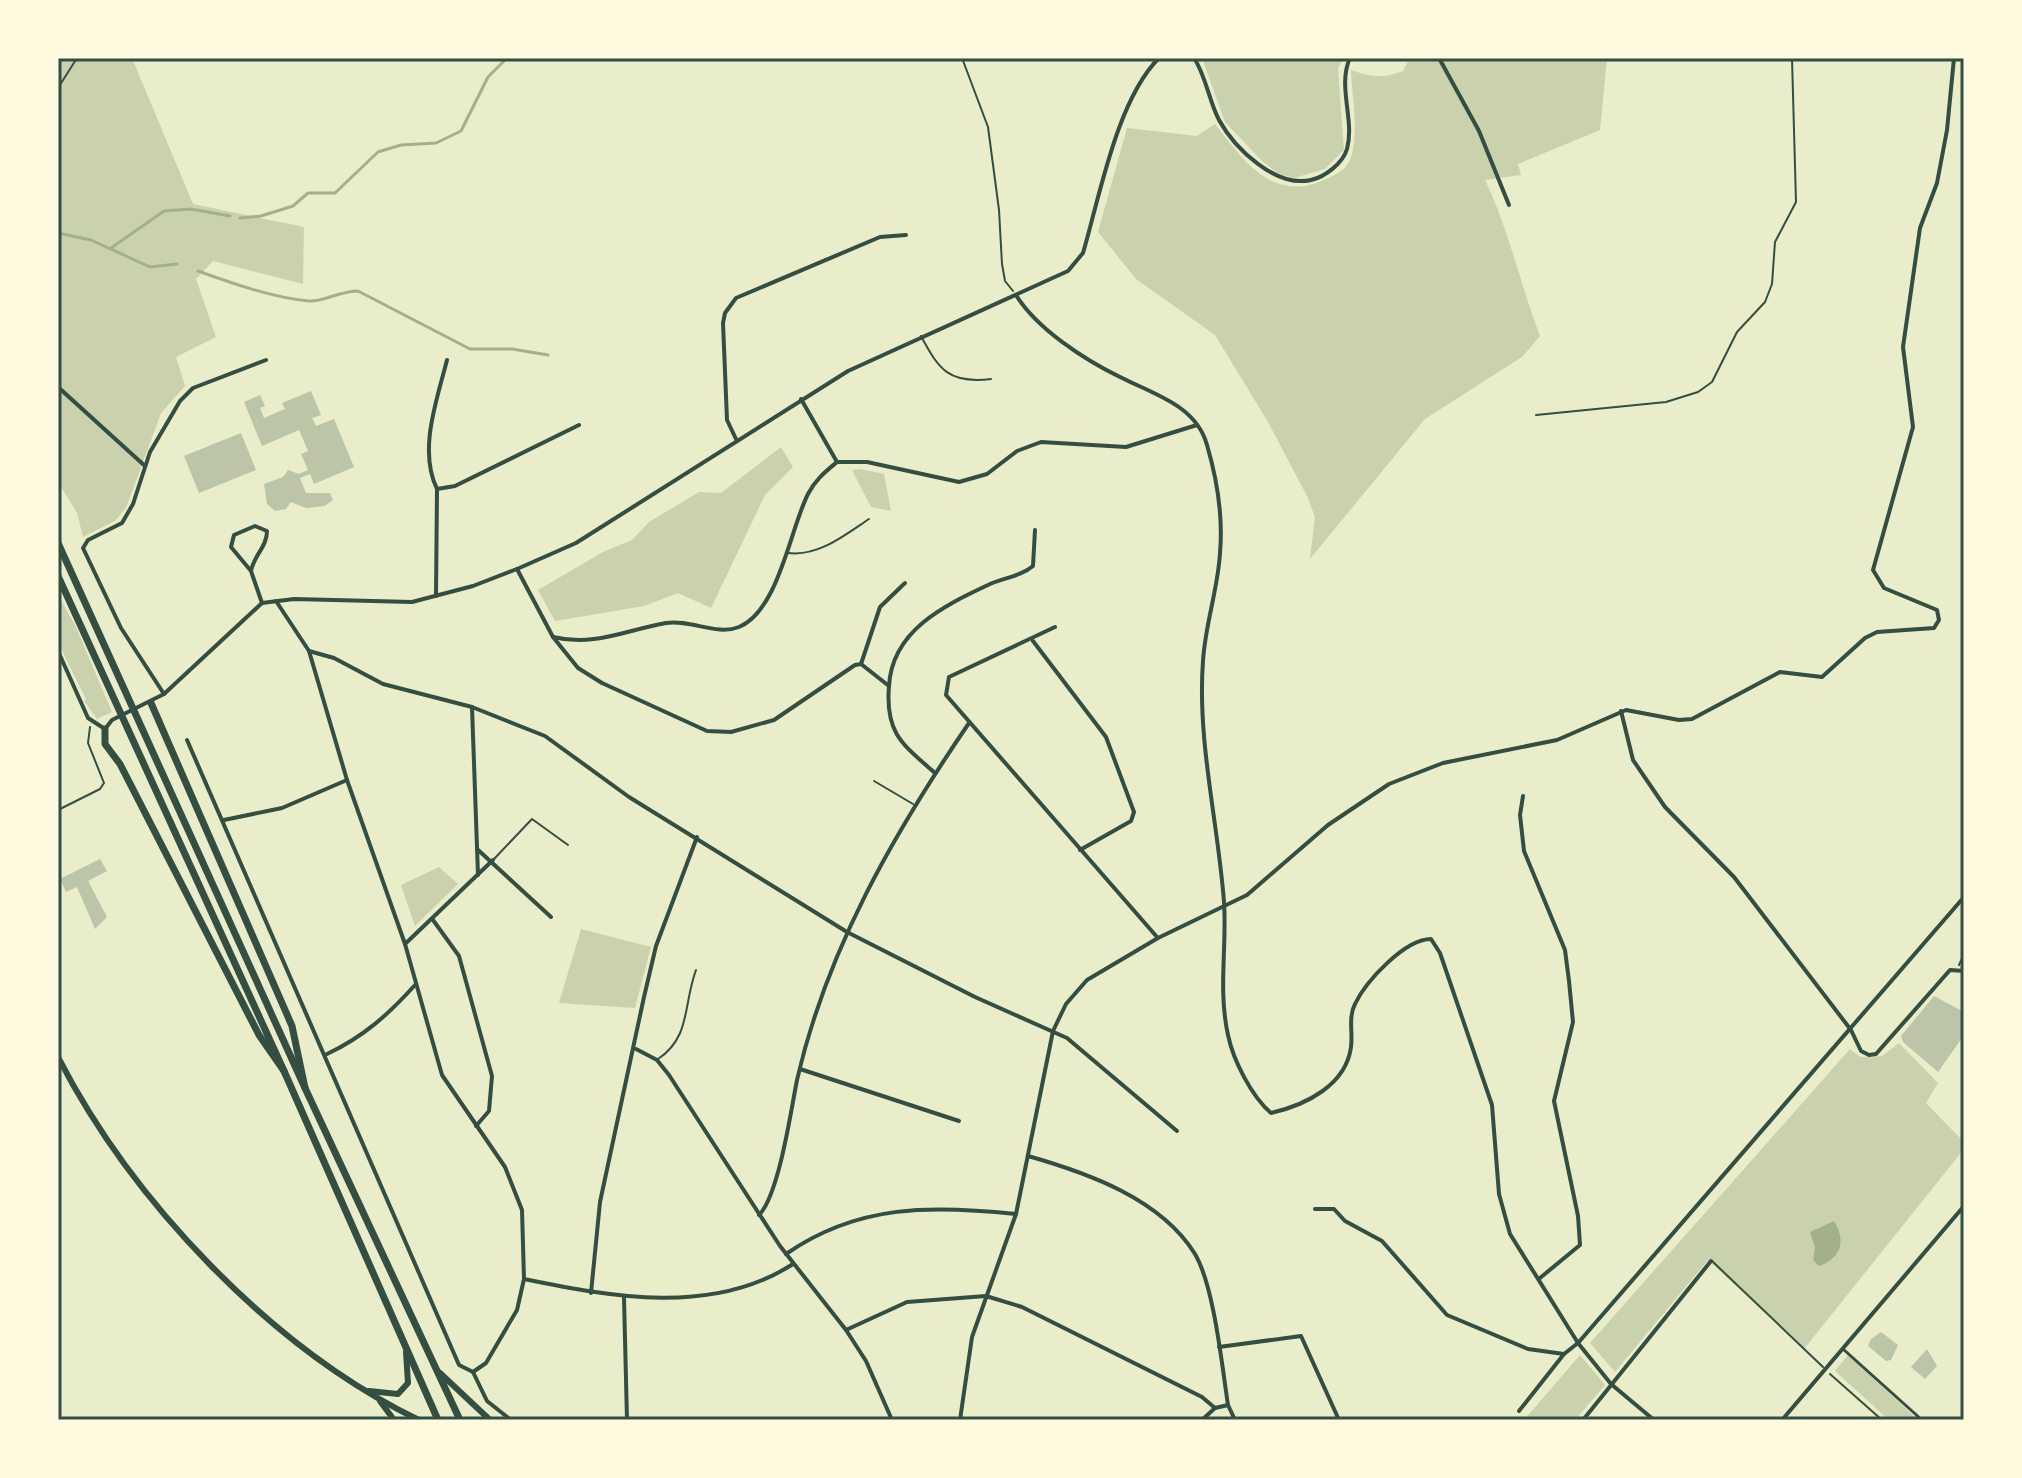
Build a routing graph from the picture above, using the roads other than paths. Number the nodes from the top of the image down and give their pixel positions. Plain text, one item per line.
1 (77, 58) edge
2 (1159, 58) edge
3 (1194, 58) edge
4 (1350, 58) edge
5 (1439, 58) edge
6 (1792, 58) edge
7 (1954, 58) edge
8 (58, 88) edge
9 (1509, 205) dead end
10 (906, 235) dead end
11 (1016, 295) junction
12 (921, 336) junction
13 (266, 360) dead end
14 (447, 360) dead end
15 (991, 379) dead end
16 (58, 387) edge
17 (801, 399) junction
18 (1536, 415) dead end
19 (579, 425) dead end
20 (1197, 425) junction
21 (736, 439) junction
22 (837, 462) junction
23 (145, 466) junction
24 (437, 489) junction
25 (869, 519) dead end
26 (1035, 530) dead end
27 (58, 543) edge
28 (787, 553) junction
29 (517, 569) junction
30 (251, 571) junction
31 (58, 576) edge
32 (905, 583) dead end
33 (436, 596) junction
34 (276, 600) junction
35 (262, 603) junction
36 (1055, 627) dead end
37 (553, 637) junction
38 (1033, 641) junction
39 (58, 651) edge
40 (309, 651) junction
41 (861, 664) junction
42 (889, 686) junction
43 (164, 694) junction
44 (148, 704) junction
45 (472, 707) junction
46 (1621, 711) junction
47 (969, 723) junction
48 (105, 729) junction
49 (187, 740) dead end
50 (935, 773) junction
51 (347, 780) junction
52 (874, 781) dead end
53 (1523, 796) dead end
54 (914, 805) junction
55 (224, 820) junction
56 (697, 836) junction
57 (568, 845) dead end
58 (476, 848) junction
59 (1080, 850) junction
60 (493, 860) junction
61 (478, 875) junction
62 (1964, 897) edge
63 (1224, 908) junction
64 (551, 917) dead end
65 (433, 920) junction
66 (847, 932) junction
67 (1158, 938) junction
68 (405, 944) junction
69 (696, 970) dead end
70 (1964, 971) edge
71 (415, 985) junction
72 (1851, 1030) junction
73 (1053, 1031) junction
74 (636, 1049) junction
75 (326, 1055) junction
76 (58, 1057) edge
77 (657, 1060) junction
78 (800, 1069) junction
79 (284, 1071) junction
80 (305, 1088) junction
81 (959, 1121) dead end
82 (476, 1126) junction
83 (1177, 1131) dead end
84 (1028, 1156) junction
85 (1964, 1206) edge
86 (1315, 1209) dead end
87 (1016, 1214) junction
88 (759, 1215) junction
89 (786, 1254) junction
90 (1711, 1261) joint
91 (794, 1264) junction
92 (1540, 1278) junction
93 (524, 1279) junction
94 (591, 1293) junction
95 (986, 1296) junction
96 (624, 1298) junction
97 (846, 1330) junction
98 (1578, 1343) junction
99 (404, 1346) junction
100 (1219, 1347) junction
101 (1843, 1349) junction
102 (1564, 1354) junction
103 (434, 1366) junction
104 (1826, 1370) junction
105 (473, 1372) junction
106 (1611, 1384) junction
107 (369, 1391) junction
108 (378, 1398) junction
109 (1228, 1405) junction
110 (1215, 1408) junction
111 (1519, 1411) dead end
112 (394, 1420) edge
113 (419, 1420) edge
114 (438, 1420) edge
115 (458, 1420) edge
116 (490, 1420) edge
117 (511, 1420) edge
118 (627, 1420) edge
119 (892, 1420) edge
120 (960, 1420) edge
121 (1202, 1420) edge
122 (1235, 1420) edge
123 (1339, 1420) edge
124 (1583, 1420) edge
125 (1654, 1420) edge
126 (1782, 1420) edge
127 (1922, 1420) edge

1 - 8 lane
2 - 11 street
3 - 4 street
5 - 9 street
6 - 18 lane
7 - 46 street
10 - 21 street
11 - 12 street
11 - 20 street
12 - 15 lane
12 - 17 street
13 - 23 street
14 - 24 street
16 - 23 street
17 - 21 street
17 - 22 street
19 - 24 street
20 - 22 street
20 - 63 street
21 - 29 street
22 - 28 street
23 - 43 street
24 - 33 street
25 - 28 lane
26 - 42 street
27 - 80 main road
28 - 37 street
29 - 33 street
29 - 37 street
30 - 30 street
30 - 35 street
31 - 79 main road
32 - 41 street
33 - 34 street
34 - 35 street
34 - 40 street
35 - 43 street
36 - 38 street
37 - 41 street
38 - 47 street
38 - 59 street
39 - 48 street
40 - 45 street
40 - 51 street
41 - 42 street
42 - 50 street
43 - 44 street
44 - 48 street
44 - 80 main road
45 - 56 street
45 - 58 street
46 - 63 street
46 - 72 street
47 - 50 street
47 - 59 street
48 - 79 main road
49 - 55 street
50 - 54 street
51 - 55 street
51 - 68 street
52 - 54 lane
53 - 92 street
54 - 66 street
55 - 75 street
56 - 66 street
56 - 74 street
57 - 60 lane
58 - 60 street
58 - 61 street
59 - 67 street
60 - 61 street
60 - 64 street
61 - 65 street
62 - 72 street
63 - 67 street
63 - 92 street
65 - 68 street
65 - 82 street
66 - 73 street
66 - 78 street
67 - 73 street
68 - 71 street
69 - 77 lane
70 - 72 street
71 - 75 street
71 - 82 street
72 - 98 street
73 - 83 street
73 - 84 street
74 - 77 street
74 - 94 street
75 - 105 street
76 - 107 street
77 - 88 street
78 - 81 street
78 - 88 street
79 - 99 main road
80 - 103 main road
82 - 93 street
84 - 87 street
84 - 100 street
85 - 101 street
86 - 102 street
87 - 89 street
87 - 95 street
88 - 89 street
89 - 91 street
90 - 104 lane
90 - 106 street
91 - 96 street
91 - 97 street
92 - 98 street
93 - 94 street
93 - 105 street
94 - 96 street
95 - 97 street
95 - 110 street
95 - 120 street
96 - 118 street
97 - 119 street
98 - 102 street
98 - 106 street
99 - 107 street
99 - 114 main road
100 - 109 street
100 - 123 street
101 - 104 street
101 - 127 street
102 - 111 street
103 - 115 main road
103 - 116 street
104 - 126 street
105 - 117 street
106 - 124 street
106 - 125 street
107 - 108 street
108 - 112 street
108 - 113 street
109 - 110 street
109 - 122 street
110 - 121 street

